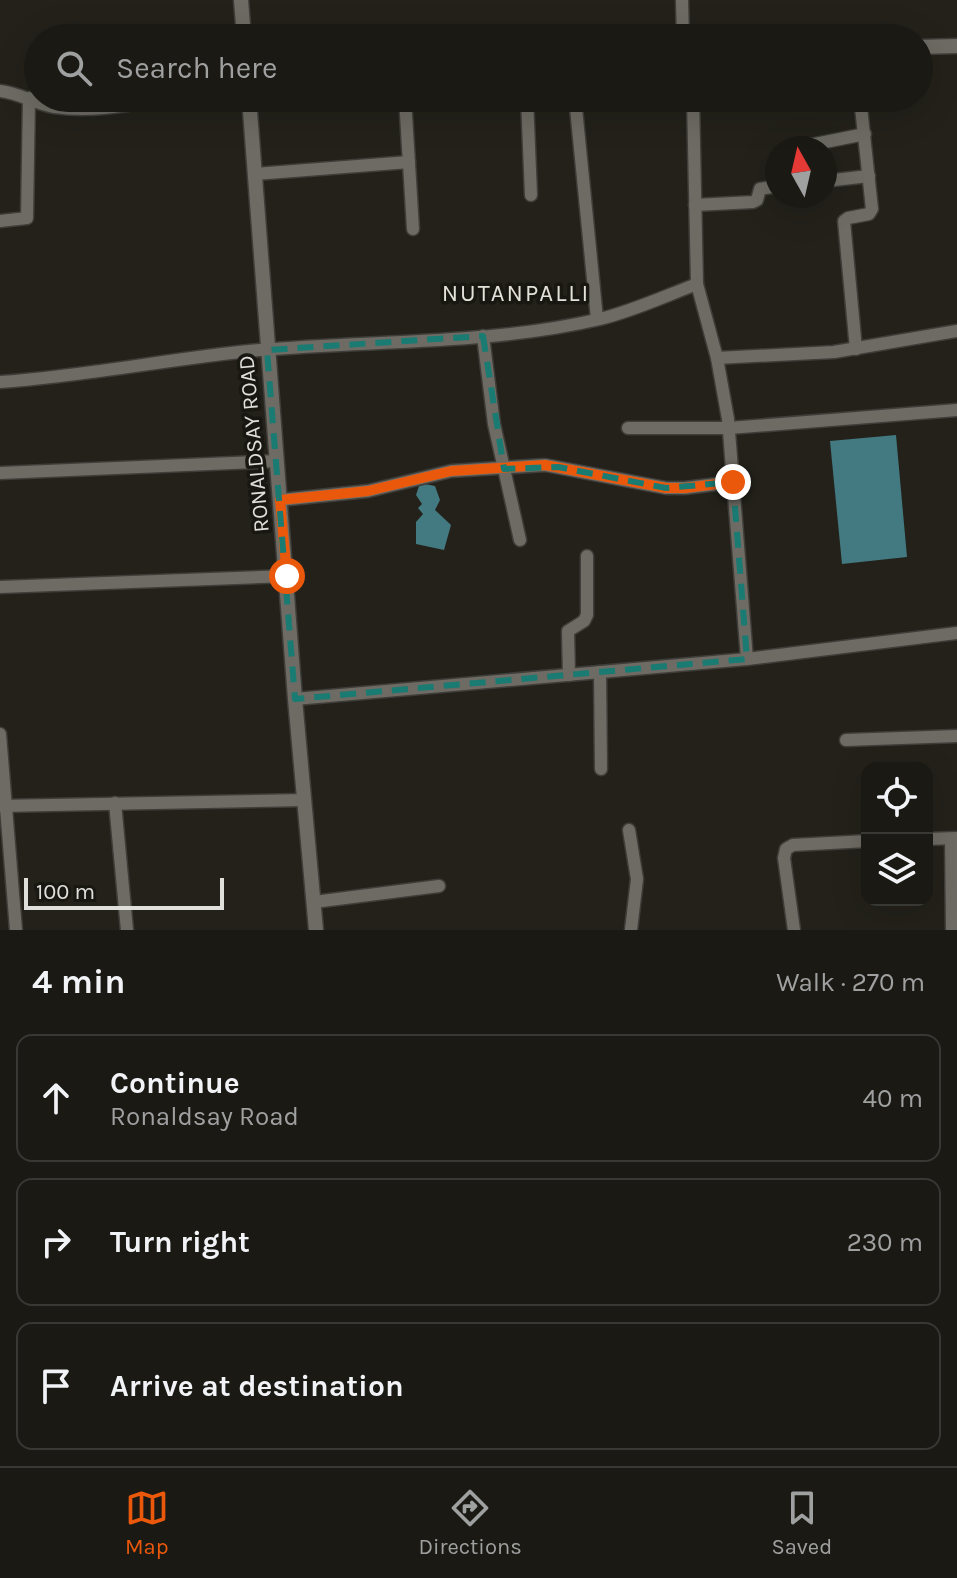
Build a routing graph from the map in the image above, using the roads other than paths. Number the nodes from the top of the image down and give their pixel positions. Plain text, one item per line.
1 (241, 0) edge
2 (682, 0) edge
3 (243, 24) edge
4 (683, 24) edge
5 (957, 46) edge
6 (933, 47) edge
7 (0, 91) edge
8 (24, 97) edge
9 (29, 112) edge
10 (250, 112) edge
11 (406, 112) edge
12 (528, 112) edge
13 (576, 112) edge
14 (693, 112) edge
15 (862, 112) edge
16 (865, 134) junction
17 (837, 140) edge
18 (409, 162) junction
19 (255, 174) junction
20 (869, 176) junction
21 (837, 180) edge
22 (765, 188) edge
23 (531, 195) dead end
24 (695, 205) junction
25 (0, 221) edge
26 (413, 229) dead end
27 (697, 284) junction
28 (597, 319) junction
29 (957, 331) edge
30 (483, 336) junction
31 (856, 349) junction
32 (267, 350) junction
33 (717, 358) junction
34 (0, 382) edge
35 (957, 410) edge
36 (628, 428) dead end
37 (729, 428) junction
38 (277, 461) junction
39 (504, 469) junction
40 (0, 473) edge
41 (733, 482) junction
42 (280, 500) junction
43 (520, 540) dead end
44 (587, 556) dead end
45 (287, 576) junction
46 (0, 587) edge
47 (957, 633) edge
48 (747, 659) junction
49 (600, 672) junction
50 (569, 675) junction
51 (295, 699) junction
52 (0, 734) edge
53 (957, 736) edge
54 (846, 740) dead end
55 (601, 769) dead end
56 (305, 800) junction
57 (115, 803) junction
58 (4, 806) edge
59 (629, 830) dead end
60 (954, 838) edge
61 (933, 839) edge
62 (861, 841) edge
63 (439, 886) dead end
64 (314, 902) junction
65 (0, 921) edge
66 (16, 925) edge
67 (127, 930) edge
68 (316, 930) edge
69 (631, 930) edge
70 (794, 930) edge
71 (952, 930) edge

1 - 3 street
2 - 4 street
5 - 6 street
7 - 8 street
9 - 25 street
10 - 19 street, RONALDSAY ROAD
11 - 18 street
12 - 23 street
13 - 28 street
14 - 24 street
15 - 16 street
16 - 17 street
16 - 20 street
18 - 19 street
18 - 26 street
19 - 32 street, RONALDSAY ROAD
20 - 21 street
20 - 31 street
22 - 24 street
24 - 27 street
27 - 28 street
27 - 33 street
28 - 30 street
29 - 31 street
30 - 32 street
30 - 39 street
31 - 33 street
32 - 34 street
32 - 38 street, RONALDSAY ROAD
33 - 37 street
35 - 37 street
36 - 37 street
37 - 41 street
38 - 40 street
38 - 42 street, RONALDSAY ROAD
39 - 41 street
39 - 42 street
39 - 43 street
41 - 48 street
42 - 45 street, RONALDSAY ROAD
44 - 50 street
45 - 46 street
45 - 51 street, RONALDSAY ROAD
47 - 48 street
48 - 49 street
49 - 50 street
49 - 55 street
50 - 51 street
51 - 56 street, RONALDSAY ROAD
52 - 58 street
53 - 54 street
56 - 57 street
56 - 64 street, RONALDSAY ROAD
57 - 58 street
57 - 67 street
58 - 66 street
59 - 69 street
60 - 61 street
60 - 71 street
62 - 70 street
63 - 64 street
64 - 68 street, RONALDSAY ROAD
65 - 66 street

